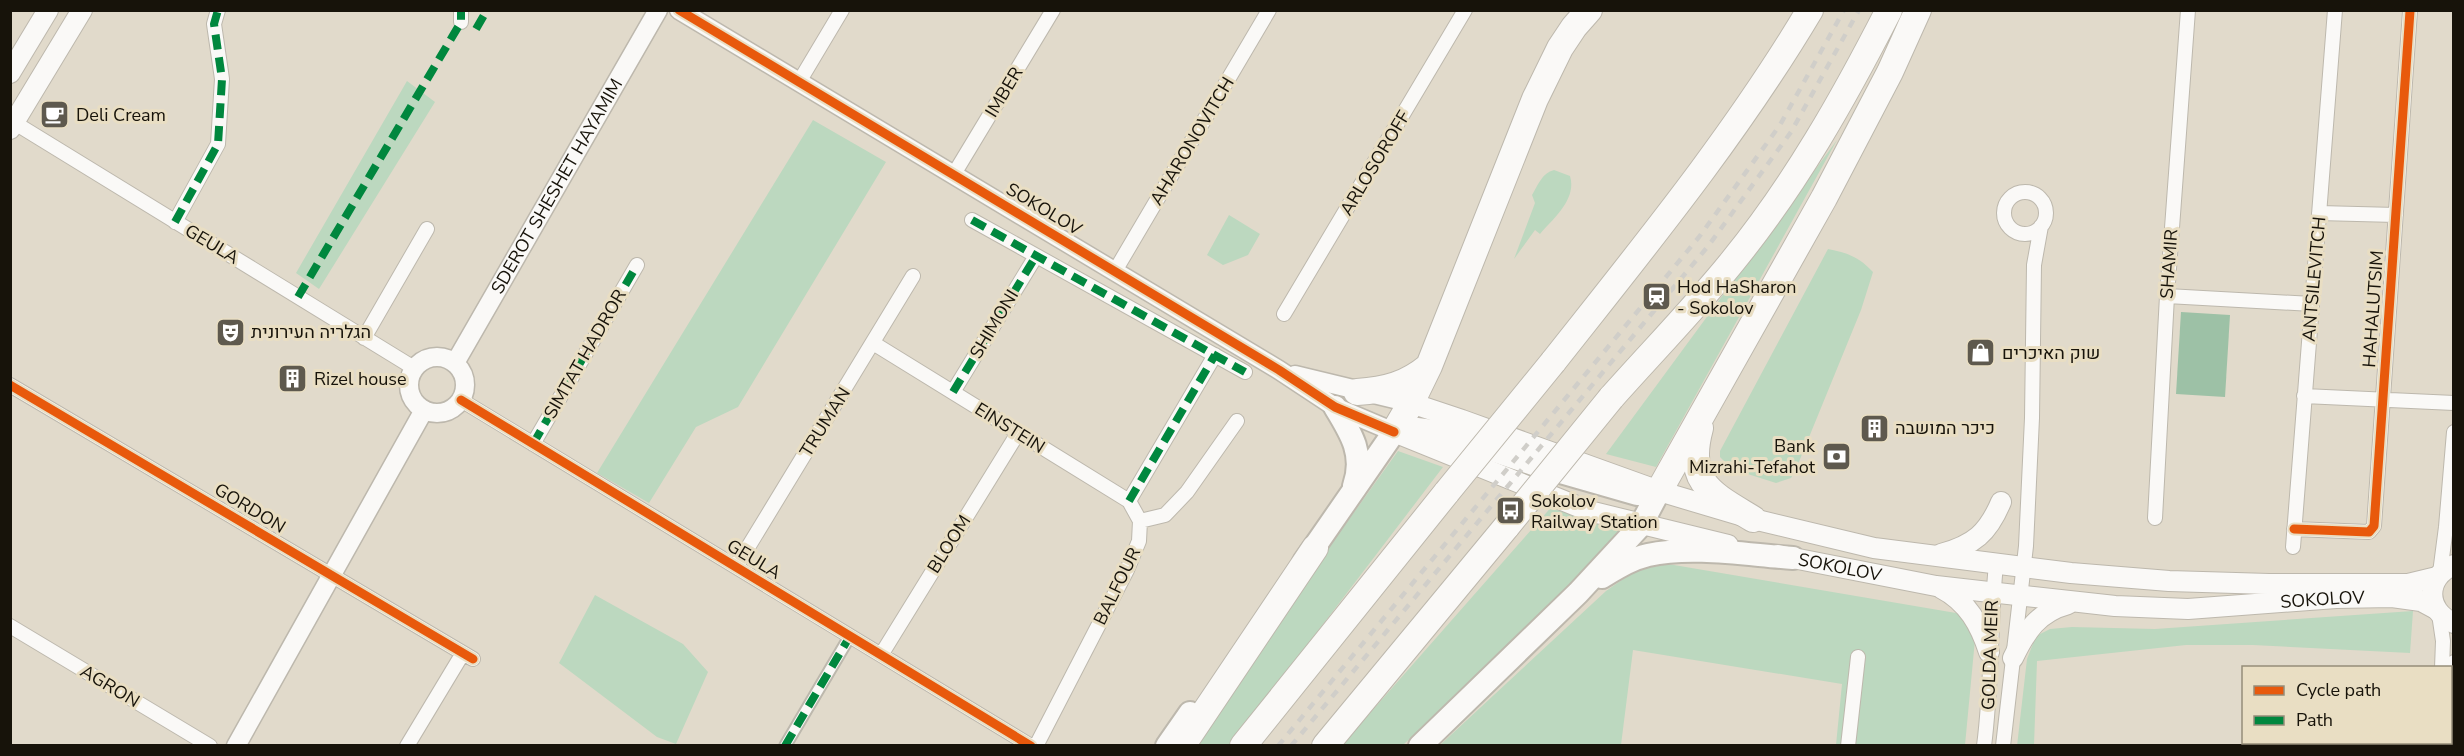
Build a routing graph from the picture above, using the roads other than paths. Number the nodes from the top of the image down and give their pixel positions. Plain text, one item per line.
1 (82, 10) edge
2 (218, 10) edge
3 (658, 10) edge
4 (679, 10) edge
5 (842, 10) edge
6 (1053, 10) edge
7 (1269, 10) edge
8 (1466, 10) edge
9 (1589, 10) edge
10 (1810, 10) edge
11 (1889, 10) edge
12 (1918, 10) edge
13 (2188, 10) edge
14 (2335, 10) edge
15 (47, 11) edge
16 (2410, 11) edge
17 (11, 74) edge
18 (799, 82) junction
19 (12, 124) edge
20 (954, 174) junction
21 (2319, 213) junction
22 (2396, 216) junction
23 (972, 220) dead end
24 (175, 222) junction
25 (2041, 226) dead end
26 (427, 229) dead end
27 (1036, 256) junction
28 (637, 265) dead end
29 (1115, 271) junction
30 (913, 276) dead end
31 (2166, 296) junction
32 (2312, 304) junction
33 (1284, 315) dead end
34 (364, 338) junction
35 (873, 343) junction
36 (1215, 356) junction
37 (455, 363) junction
38 (1429, 366) junction
39 (414, 368) junction
40 (1280, 370) junction
41 (1245, 372) dead end
42 (10, 385) edge
43 (952, 392) junction
44 (1357, 392) junction
45 (2304, 396) junction
46 (461, 400) junction
47 (2383, 400) junction
48 (1411, 403) junction
49 (2454, 404) edge
50 (1706, 406) junction
51 (1335, 407) junction
52 (424, 410) junction
53 (1237, 421) dead end
54 (1394, 432) junction
55 (2454, 432) edge
56 (1018, 433) junction
57 (532, 444) junction
58 (1659, 491) junction
59 (1352, 493) junction
60 (1129, 501) junction
61 (2001, 502) dead end
62 (2155, 518) dead end
63 (1754, 519) junction
64 (1140, 521) junction
65 (1641, 525) junction
66 (2294, 529) junction
67 (2293, 547) dead end
68 (1315, 548) junction
69 (1935, 556) junction
70 (1793, 558) junction
71 (1996, 564) junction
72 (736, 567) junction
73 (2024, 567) junction
74 (2444, 572) edge
75 (331, 575) junction
76 (1936, 586) junction
77 (1578, 593) junction
78 (1993, 594) junction
79 (2021, 597) junction
80 (2074, 602) junction
81 (2442, 615) edge
82 (10, 626) edge
83 (850, 636) junction
84 (1989, 652) junction
85 (881, 655) junction
86 (1858, 657) dead end
87 (2013, 658) junction
88 (2454, 662) edge
89 (2442, 666) edge
90 (2452, 693) edge
91 (210, 746) edge
92 (236, 746) edge
93 (407, 746) edge
94 (785, 746) edge
95 (1031, 746) edge
96 (1036, 746) edge
97 (1167, 746) edge
98 (1182, 746) edge
99 (1243, 746) edge
100 (1325, 746) edge
101 (1420, 746) edge
102 (1848, 746) edge
103 (1984, 746) edge
104 (2003, 746) edge

1 - 19 main road
2 - 24 street
3 - 37 street, SDEROT SHESHET HAYAMIM
4 - 18 street, SOKOLOV
5 - 18 street
6 - 20 street, IMBER
7 - 29 street, AHARONOVITCH
8 - 33 street, ARLOSOROFF
9 - 38 highway
10 - 99 highway, bridge
11 - 100 highway, bridge
12 - 50 highway
13 - 31 street, SHAMIR
14 - 21 street, ANTSILEVITCH
15 - 17 main road
16 - 22 street, HAHALUTSIM
18 - 20 street, SOKOLOV
19 - 24 street, GEULA
20 - 29 street, SOKOLOV
21 - 22 street
21 - 32 street, ANTSILEVITCH
22 - 47 street, HAHALUTSIM
23 - 27 street
24 - 34 street, GEULA
25 - 73 street, GOLDA MEIR
26 - 34 street
27 - 36 street
27 - 43 street, SHIMONI
28 - 57 street, SIMTAT HADROR
29 - 40 street, SOKOLOV
30 - 35 street, TRUMAN
31 - 32 street
31 - 62 street, SHAMIR
32 - 45 street, ANTSILEVITCH
34 - 39 street, GEULA
35 - 43 street, EINSTEIN
35 - 72 street, TRUMAN
36 - 41 street
36 - 60 street
37 - 39 street
37 - 46 street
38 - 44 highway
38 - 48 highway
39 - 52 street
40 - 44 street, SOKOLOV
40 - 51 street, SOKOLOV
42 - 75 street, GORDON
43 - 56 street, EINSTEIN
44 - 48 street, SOKOLOV
45 - 47 street
45 - 66 street, ANTSILEVITCH
46 - 52 street
46 - 57 street, GEULA
47 - 49 street
47 - 66 street, HAHALUTSIM
48 - 54 highway
48 - 58 main road, SOKOLOV
50 - 58 highway
50 - 63 highway
51 - 54 street, SOKOLOV
51 - 59 main road
52 - 75 street
53 - 64 street
54 - 58 main road
54 - 59 main road
54 - 65 main road, SOKOLOV
55 - 74 street
56 - 60 street, EINSTEIN
56 - 85 street, BLOOM
57 - 72 street, GEULA
58 - 63 main road, SOKOLOV
58 - 65 main road
59 - 68 main road
60 - 64 street, EINSTEIN
61 - 69 main road
63 - 69 main road, SOKOLOV
64 - 96 street, BALFOUR
65 - 70 main road, SOKOLOV
65 - 77 main road
66 - 67 street, ANTSILEVITCH
68 - 97 main road
68 - 98 highway
69 - 71 main road, SOKOLOV
70 - 76 main road, SOKOLOV
70 - 77 main road
71 - 73 main road, SOKOLOV
71 - 78 street, GOLDA MEIR
72 - 83 street, GEULA
73 - 74 main road, SOKOLOV
73 - 79 street, GOLDA MEIR
74 - 81 main road
75 - 92 street
75 - 93 street, GORDON
76 - 78 main road, SOKOLOV
76 - 84 main road
77 - 101 main road
78 - 79 main road, SOKOLOV
78 - 84 street, GOLDA MEIR
79 - 80 main road, SOKOLOV
79 - 87 street, GOLDA MEIR
80 - 81 main road, SOKOLOV
80 - 87 main road
81 - 89 street
82 - 91 street, AGRON
83 - 85 street, GEULA
83 - 94 street
84 - 103 street, GOLDA MEIR
85 - 95 street, GEULA
86 - 102 street
87 - 104 street, GOLDA MEIR
88 - 90 street

